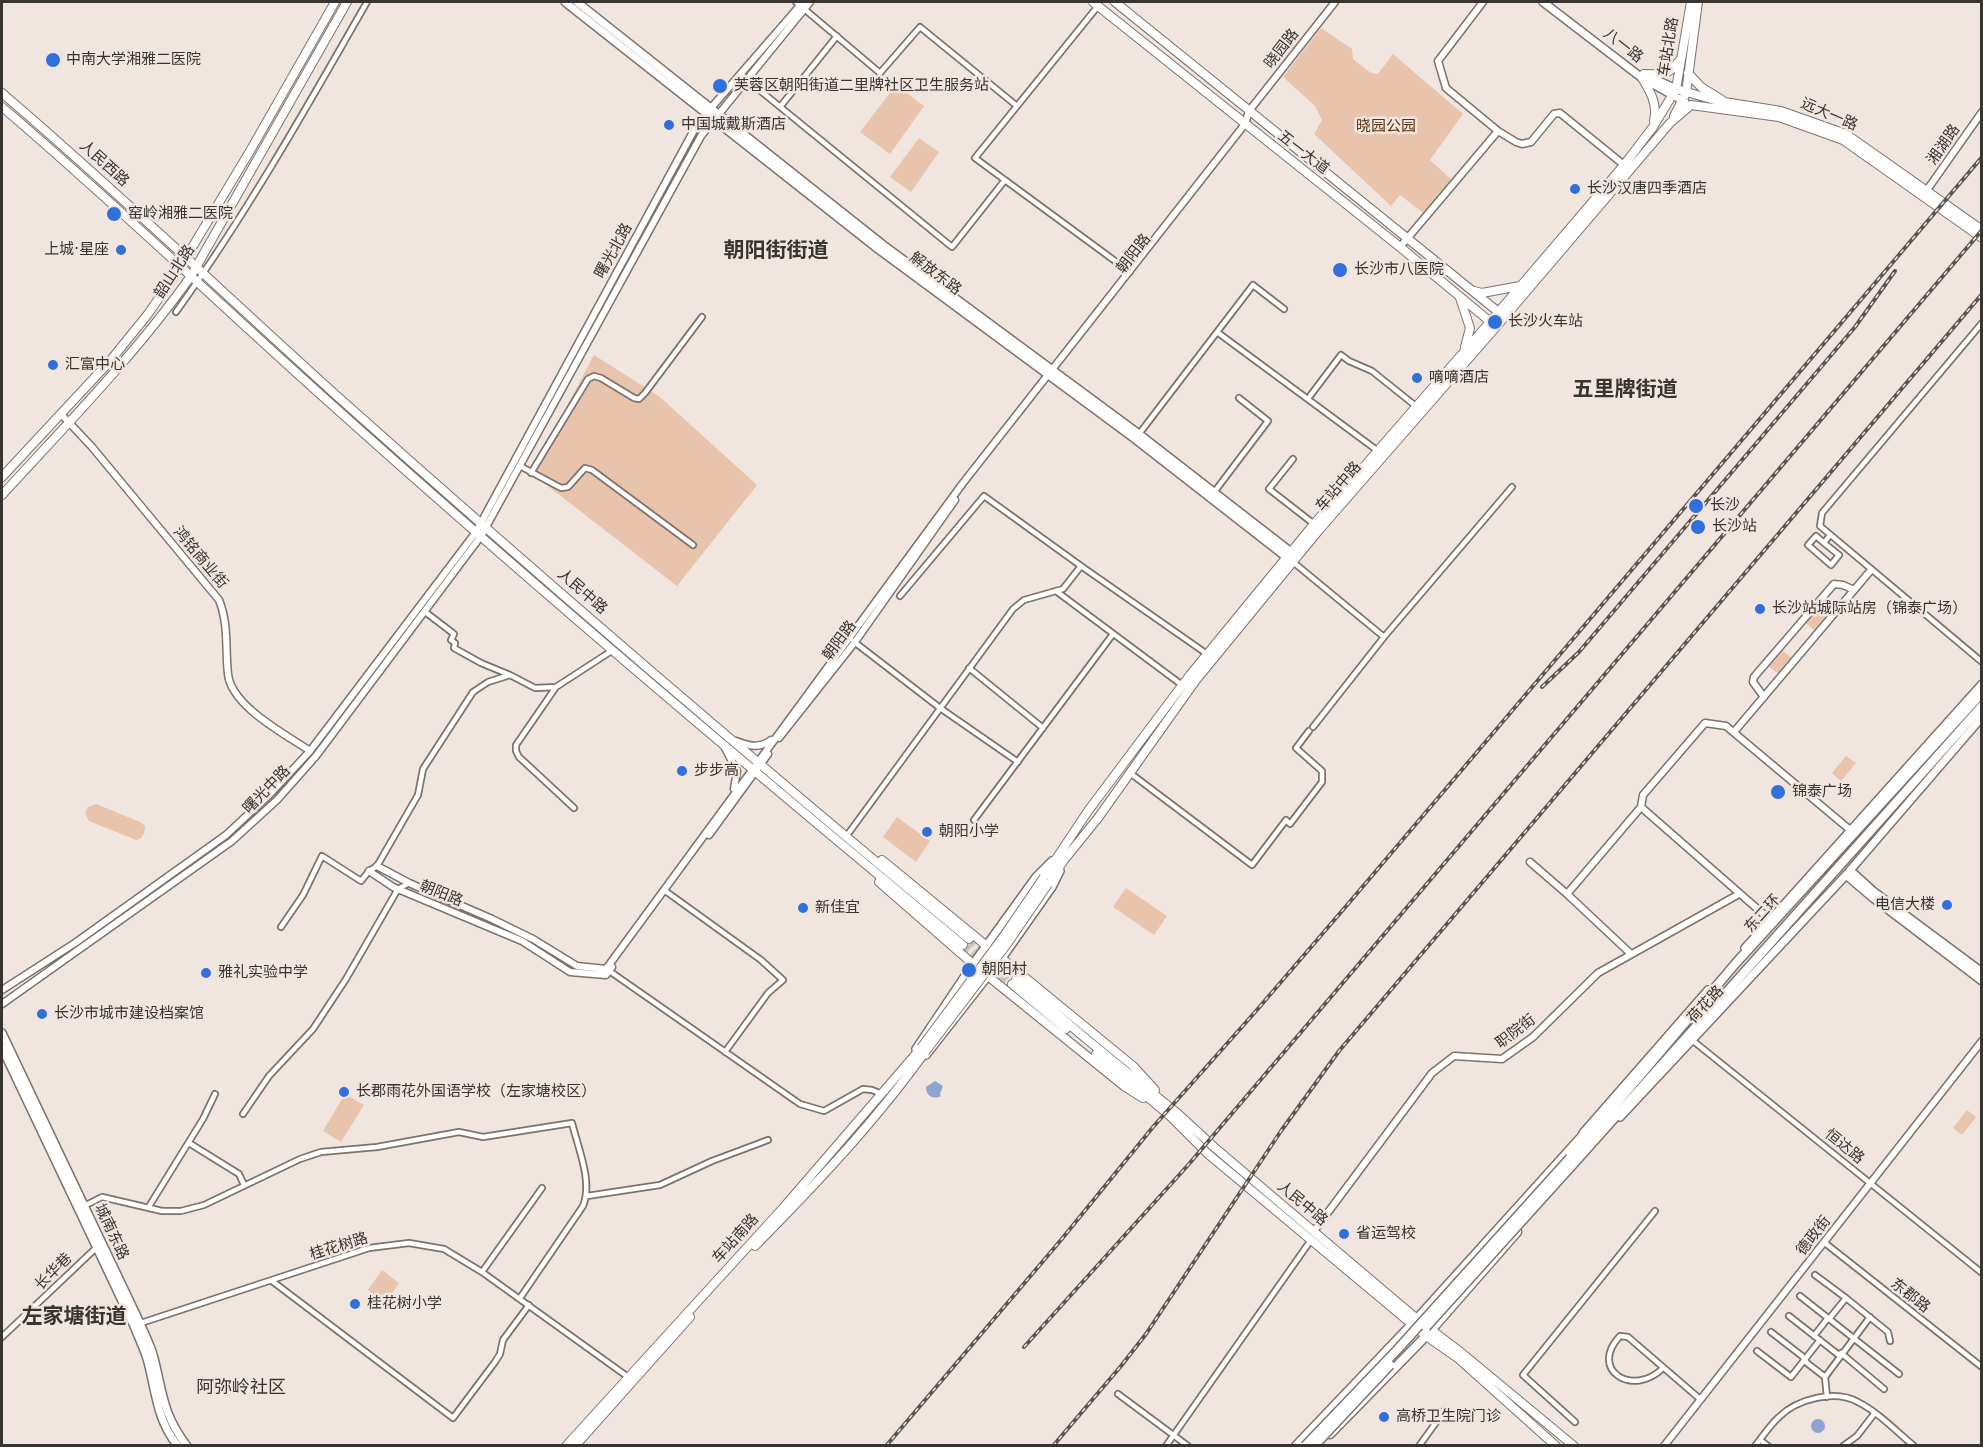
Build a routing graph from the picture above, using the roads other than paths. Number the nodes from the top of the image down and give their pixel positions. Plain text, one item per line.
1 (335, 2) edge
2 (347, 2) edge
3 (367, 2) edge
4 (565, 2) edge
5 (577, 2) edge
6 (810, 2) edge
7 (1115, 2) edge
8 (1335, 2) edge
9 (1483, 2) edge
10 (1543, 2) edge
11 (1550, 2) edge
12 (1691, 2) edge
13 (1698, 2) edge
14 (801, 4) edge
15 (1095, 4) edge
16 (837, 36) junction
17 (1680, 60) junction
18 (1689, 73) junction
19 (1643, 76) junction
20 (743, 77) junction
21 (2, 93) edge
22 (1675, 93) junction
23 (1686, 93) junction
24 (1682, 101) junction
25 (1726, 102) junction
26 (1691, 105) junction
27 (1017, 106) junction
28 (2, 107) edge
29 (780, 107) junction
30 (1982, 112) edge
31 (712, 113) junction
32 (1252, 113) junction
33 (1670, 123) junction
34 (1246, 125) junction
35 (1653, 127) junction
36 (1498, 131) junction
37 (1624, 165) junction
38 (1005, 180) junction
39 (1927, 190) junction
40 (1982, 230) edge
41 (1982, 238) edge
42 (1406, 239) junction
43 (1400, 247) junction
44 (186, 257) junction
45 (1547, 261) junction
46 (181, 266) junction
47 (196, 267) junction
48 (1130, 273) junction
49 (204, 274) junction
50 (194, 279) junction
51 (1520, 286) junction
52 (1469, 289) junction
53 (1458, 294) junction
54 (1284, 309) dead end
55 (176, 312) dead end
56 (1501, 315) junction
57 (702, 317) dead end
58 (1982, 323) edge
59 (1493, 324) junction
60 (1217, 332) junction
61 (1463, 354) junction
62 (1052, 375) junction
63 (1310, 396) dead end
64 (1239, 398) dead end
65 (1419, 409) junction
66 (61, 414) junction
67 (69, 422) junction
68 (1137, 436) junction
69 (1378, 451) junction
70 (1293, 459) dead end
71 (520, 466) junction
72 (531, 472) junction
73 (2, 477) edge
74 (1512, 487) dead end
75 (1213, 494) junction
76 (2, 495) edge
77 (1314, 524) junction
78 (483, 525) junction
79 (478, 534) junction
80 (1830, 535) junction
81 (1824, 543) junction
82 (693, 545) dead end
83 (1290, 557) junction
84 (1081, 566) junction
85 (1870, 570) junction
86 (1854, 590) junction
87 (1056, 591) junction
88 (900, 596) dead end
89 (424, 611) junction
90 (1113, 634) junction
91 (1384, 637) junction
92 (852, 640) junction
93 (613, 650) junction
94 (1207, 654) junction
95 (1982, 662) edge
96 (969, 668) junction
97 (510, 675) junction
98 (1982, 684) edge
99 (1182, 685) junction
100 (556, 687) junction
101 (1764, 697) junction
102 (1980, 697) edge
103 (940, 708) junction
104 (1982, 717) edge
105 (1043, 728) junction
106 (1734, 732) junction
107 (774, 738) junction
108 (726, 740) junction
109 (310, 751) junction
110 (1018, 762) junction
111 (756, 766) junction
112 (1130, 773) junction
113 (732, 796) junction
114 (1641, 807) junction
115 (574, 808) dead end
116 (825, 820) junction
117 (974, 820) dead end
118 (824, 829) junction
119 (1849, 829) junction
120 (848, 834) junction
121 (1861, 842) junction
122 (1860, 857) junction
123 (1061, 858) junction
124 (1530, 862) dead end
125 (377, 866) junction
126 (369, 871) junction
127 (1848, 872) junction
128 (409, 883) junction
129 (1820, 887) junction
130 (1834, 888) junction
131 (398, 889) junction
132 (665, 891) junction
133 (1567, 894) junction
134 (1739, 894) junction
135 (1769, 919) junction
136 (280, 927) dead end
137 (987, 945) junction
138 (1631, 954) junction
139 (1002, 958) junction
140 (973, 964) junction
141 (607, 970) junction
142 (1982, 972) edge
143 (989, 976) junction
144 (1982, 981) edge
145 (1014, 982) tunnel mouth
146 (2, 990) edge
147 (2, 1004) edge
148 (2, 1033) edge
149 (1692, 1040) junction
150 (1982, 1041) edge
151 (2, 1048) edge
152 (923, 1050) junction
153 (725, 1052) junction
154 (906, 1066) junction
155 (915, 1066) junction
156 (215, 1094) dead end
157 (882, 1094) junction
158 (1612, 1107) junction
159 (243, 1114) dead end
160 (1174, 1114) junction
161 (1614, 1118) junction
162 (768, 1140) dead end
163 (1575, 1142) junction
164 (189, 1143) junction
165 (1586, 1154) junction
166 (1572, 1160) junction
167 (1870, 1184) junction
168 (244, 1185) junction
169 (542, 1188) dead end
170 (587, 1196) junction
171 (84, 1206) junction
172 (148, 1208) junction
173 (1656, 1211) dead end
174 (1314, 1231) junction
175 (1311, 1240) junction
176 (1824, 1243) junction
177 (97, 1247) junction
178 (482, 1272) junction
179 (1982, 1273) edge
180 (1815, 1275) dead end
181 (272, 1281) junction
182 (1800, 1296) dead end
183 (519, 1298) junction
184 (1846, 1298) junction
185 (529, 1305) junction
186 (1789, 1316) dead end
187 (1870, 1317) junction
188 (1829, 1318) junction
189 (1414, 1321) junction
190 (137, 1324) junction
191 (1771, 1332) dead end
192 (1429, 1333) junction
193 (1814, 1336) junction
194 (2, 1337) edge
195 (1854, 1338) junction
196 (1820, 1340) junction
197 (1890, 1341) dead end
198 (1756, 1351) dead end
199 (1841, 1354) junction
200 (1805, 1360) junction
201 (1982, 1367) edge
202 (1663, 1368) junction
203 (1899, 1374) dead end
204 (628, 1377) junction
205 (1825, 1377) junction
206 (1884, 1389) dead end
207 (1118, 1394) dead end
208 (1827, 1397) junction
209 (1700, 1399) junction
210 (1444, 1410) dead end
211 (1874, 1414) junction
212 (1575, 1422) dead end
213 (1174, 1435) junction
214 (1760, 1440) junction
215 (178, 1446) edge
216 (187, 1446) edge
217 (566, 1446) edge
218 (575, 1446) edge
219 (1166, 1446) edge
220 (1188, 1446) edge
221 (1296, 1446) edge
222 (1305, 1446) edge
223 (1314, 1446) edge
224 (1320, 1446) edge
225 (1419, 1446) edge
226 (1556, 1446) edge
227 (1574, 1446) edge
228 (1664, 1446) edge
229 (1755, 1446) edge
230 (1768, 1446) edge
231 (1843, 1446) edge
232 (1914, 1446) edge

1 - 44 main road, 韶山北路
2 - 47 main road, 韶山北路
3 - 49 street
4 - 31 main road, 解放东路
5 - 31 main road, 解放东路
6 - 14 street, 曙光北路
7 - 32 main road, 五一大道
8 - 32 street, 晓园路
9 - 36 street
10 - 19 main road, 八一路
11 - 19 main road, 八一路
12 - 17 main road, 车站北路
13 - 18 main road, 车站北路
14 - 16 street
14 - 20 street, 曙光北路
15 - 27 street
15 - 34 main road, 五一大道
16 - 27 street
16 - 29 street
17 - 19 main road
17 - 22 main road, 车站北路
18 - 23 main road, 车站北路
18 - 25 main road
19 - 22 main road, 八一路
19 - 35 main road
20 - 29 street
20 - 31 street, 曙光北路
21 - 44 main road, 人民西路
22 - 23 main road, 远大一路
22 - 24 main road, 八一路
22 - 35 main road, 车站北路
23 - 24 main road, 车站北路
23 - 25 main road, 远大一路
24 - 26 main road, 八一路
24 - 33 main road, 车站北路
25 - 39 main road, 远大一路
26 - 33 main road
26 - 41 main road, 远大一路
27 - 38 street
28 - 46 main road, 人民西路
29 - 38 street
30 - 39 street, 湘湖路
31 - 62 main road, 解放东路
31 - 71 street, 曙光北路
31 - 78 street, 曙光北路
32 - 34 street, 朝阳路
32 - 42 main road, 五一大道
33 - 45 main road, 车站中路
34 - 43 main road, 五一大道
34 - 48 street, 朝阳路
34 - 62 street, 朝阳路
35 - 37 main road, 车站中路
36 - 37 street
36 - 42 street
37 - 45 main road, 车站中路
38 - 48 street
39 - 40 main road, 远大一路
42 - 43 street
42 - 52 main road, 五一大道
43 - 53 main road, 五一大道
44 - 46 main road, 韶山北路
44 - 47 main road, 人民中路
45 - 51 main road, 车站中路
45 - 56 main road, 车站中路
46 - 50 main road, 人民中路
46 - 66 main road, 韶山北路
47 - 49 main road, 人民中路
47 - 50 main road, 韶山北路
48 - 62 street, 朝阳路
49 - 50 street
49 - 78 main road, 人民中路
50 - 55 street
50 - 67 main road, 韶山北路
50 - 79 main road, 人民中路
51 - 52 main road
51 - 56 main road, 车站中路
52 - 56 main road, 五一大道
53 - 59 main road, 五一大道
53 - 61 main road
54 - 60 street
56 - 59 main road, 车站中路
57 - 72 street
58 - 80 street
59 - 61 main road, 车站中路
59 - 65 main road, 车站中路
60 - 68 street
60 - 69 street
61 - 65 main road, 车站中路
62 - 68 main road, 解放东路
62 - 92 street, 朝阳路
63 - 65 street
64 - 75 street
65 - 69 main road, 车站中路
65 - 83 main road, 车站中路
66 - 67 street, 鸿铭商业街
66 - 73 main road, 韶山北路
67 - 76 main road, 韶山北路
67 - 109 street, 鸿铭商业街
68 - 75 main road, 解放东路
69 - 77 main road, 车站中路
70 - 77 street
71 - 72 street
71 - 78 street, 曙光北路
72 - 82 street
74 - 91 street
75 - 83 main road, 解放东路
77 - 83 main road, 车站中路
78 - 79 street, 曙光北路
78 - 108 main road, 人民中路
79 - 89 street, 曙光中路
79 - 93 main road, 人民中路
79 - 109 street, 曙光中路
80 - 81 street
80 - 85 street
81 - 81 street
83 - 91 street
83 - 94 main road, 车站中路
83 - 112 main road, 车站中路
84 - 87 street
84 - 88 street
84 - 94 street
85 - 86 street
85 - 95 street
86 - 101 street
86 - 101 street
87 - 90 street
87 - 96 street
89 - 97 street
89 - 147 street, 曙光中路
90 - 99 street
90 - 105 street
91 - 112 street
92 - 103 street
92 - 107 street, 朝阳路
92 - 111 street, 朝阳路
93 - 100 street
93 - 108 main road, 人民中路
94 - 99 main road, 车站中路
96 - 103 street
96 - 105 street
97 - 100 street
97 - 125 street
98 - 119 main road
99 - 123 main road, 车站中路
100 - 115 street
101 - 106 street
102 - 121 highway, 东二环
102 - 158 highway, 东二环
103 - 110 street
103 - 120 street
104 - 122 main road, 荷花路
105 - 110 street
106 - 114 street
106 - 119 street
107 - 108 street
107 - 111 street, 朝阳路
108 - 111 main road, 人民中路
108 - 113 street
109 - 146 street, 曙光中路
110 - 117 street
111 - 113 street, 朝阳路
111 - 116 main road, 人民中路
111 - 118 main road, 人民中路
111 - 132 street, 朝阳路
112 - 123 main road, 车站中路
113 - 132 street, 朝阳路
114 - 133 street
114 - 134 street
116 - 118 main road, 人民中路
116 - 120 main road
118 - 140 main road
119 - 135 main road
120 - 137 main road
121 - 122 main road
121 - 129 highway, 东二环
122 - 127 main road, 荷花路
123 - 137 main road
123 - 139 main road
123 - 152 main road, 车站中路, bridge
124 - 133 street
125 - 126 street
125 - 128 street, 朝阳路
126 - 131 street, 朝阳路
126 - 136 street
127 - 130 main road, 荷花路
127 - 142 main road
127 - 144 main road
128 - 131 street
128 - 141 street, 朝阳路
129 - 130 main road
129 - 161 highway, 东二环
130 - 149 main road, 荷花路
131 - 141 street, 朝阳路
131 - 159 street
132 - 141 street, 朝阳路
132 - 153 street
133 - 138 street
134 - 135 street
134 - 138 street, 职院街
135 - 163 main road
137 - 139 main road
137 - 140 main road
138 - 174 street, 职院街
139 - 143 main road
139 - 160 main road
140 - 143 main road
140 - 154 main road
141 - 153 street
143 - 155 main road
143 - 160 main road
145 - 160 main road, 人民中路
148 - 171 main road, 城南东路
149 - 165 main road, 荷花路
149 - 167 street, 恒达路
150 - 167 street, 德政街
151 - 177 main road, 城南东路
152 - 154 main road, 车站南路
152 - 155 main road, 车站南路
153 - 157 street
154 - 157 main road, 车站南路
155 - 218 main road, 车站南路
156 - 164 street
157 - 204 main road, 车站南路
158 - 163 highway
158 - 166 highway, 东二环
160 - 174 main road, 人民中路
160 - 175 main road, 人民中路
161 - 165 highway
161 - 166 highway, 东二环
162 - 170 street
163 - 189 highway
164 - 168 street
164 - 172 street
165 - 192 highway
166 - 222 highway, bridge
166 - 223 highway, bridge
167 - 176 street, 德政街
167 - 179 street, 恒达路
168 - 170 street
168 - 172 street
169 - 178 street
170 - 183 street
171 - 172 street
171 - 190 main road, 城南东路
173 - 212 street
174 - 189 main road, 人民中路
175 - 189 main road, 人民中路
175 - 213 street
176 - 201 street, 东郡路
176 - 209 street, 德政街
177 - 190 main road, 城南东路
177 - 194 street, 长华巷
178 - 181 street, 桂花树路
178 - 183 street, 桂花树路
180 - 184 street
181 - 185 street
181 - 190 street, 桂花树路
182 - 188 street
183 - 185 street, 桂花树路
184 - 187 street
184 - 188 street
185 - 204 street, 桂花树路
186 - 193 street
187 - 195 street
187 - 197 street
188 - 193 street
188 - 195 street
189 - 192 main road, 人民中路
189 - 221 highway
190 - 215 main road, 城南东路
190 - 216 main road, 城南东路
191 - 200 street
192 - 224 highway
192 - 226 main road, 人民中路
192 - 227 main road, 人民中路
193 - 196 street
195 - 199 street
195 - 203 street
196 - 199 street
196 - 200 street
198 - 200 street
199 - 205 street
199 - 206 street
200 - 205 street
202 - 202 street
202 - 209 street
204 - 217 main road, 车站南路
205 - 208 street
207 - 213 street
208 - 211 street
208 - 214 street
209 - 228 street, 德政街
210 - 225 street
211 - 231 street
211 - 232 street
213 - 219 street
213 - 220 street
214 - 229 street
214 - 230 street

